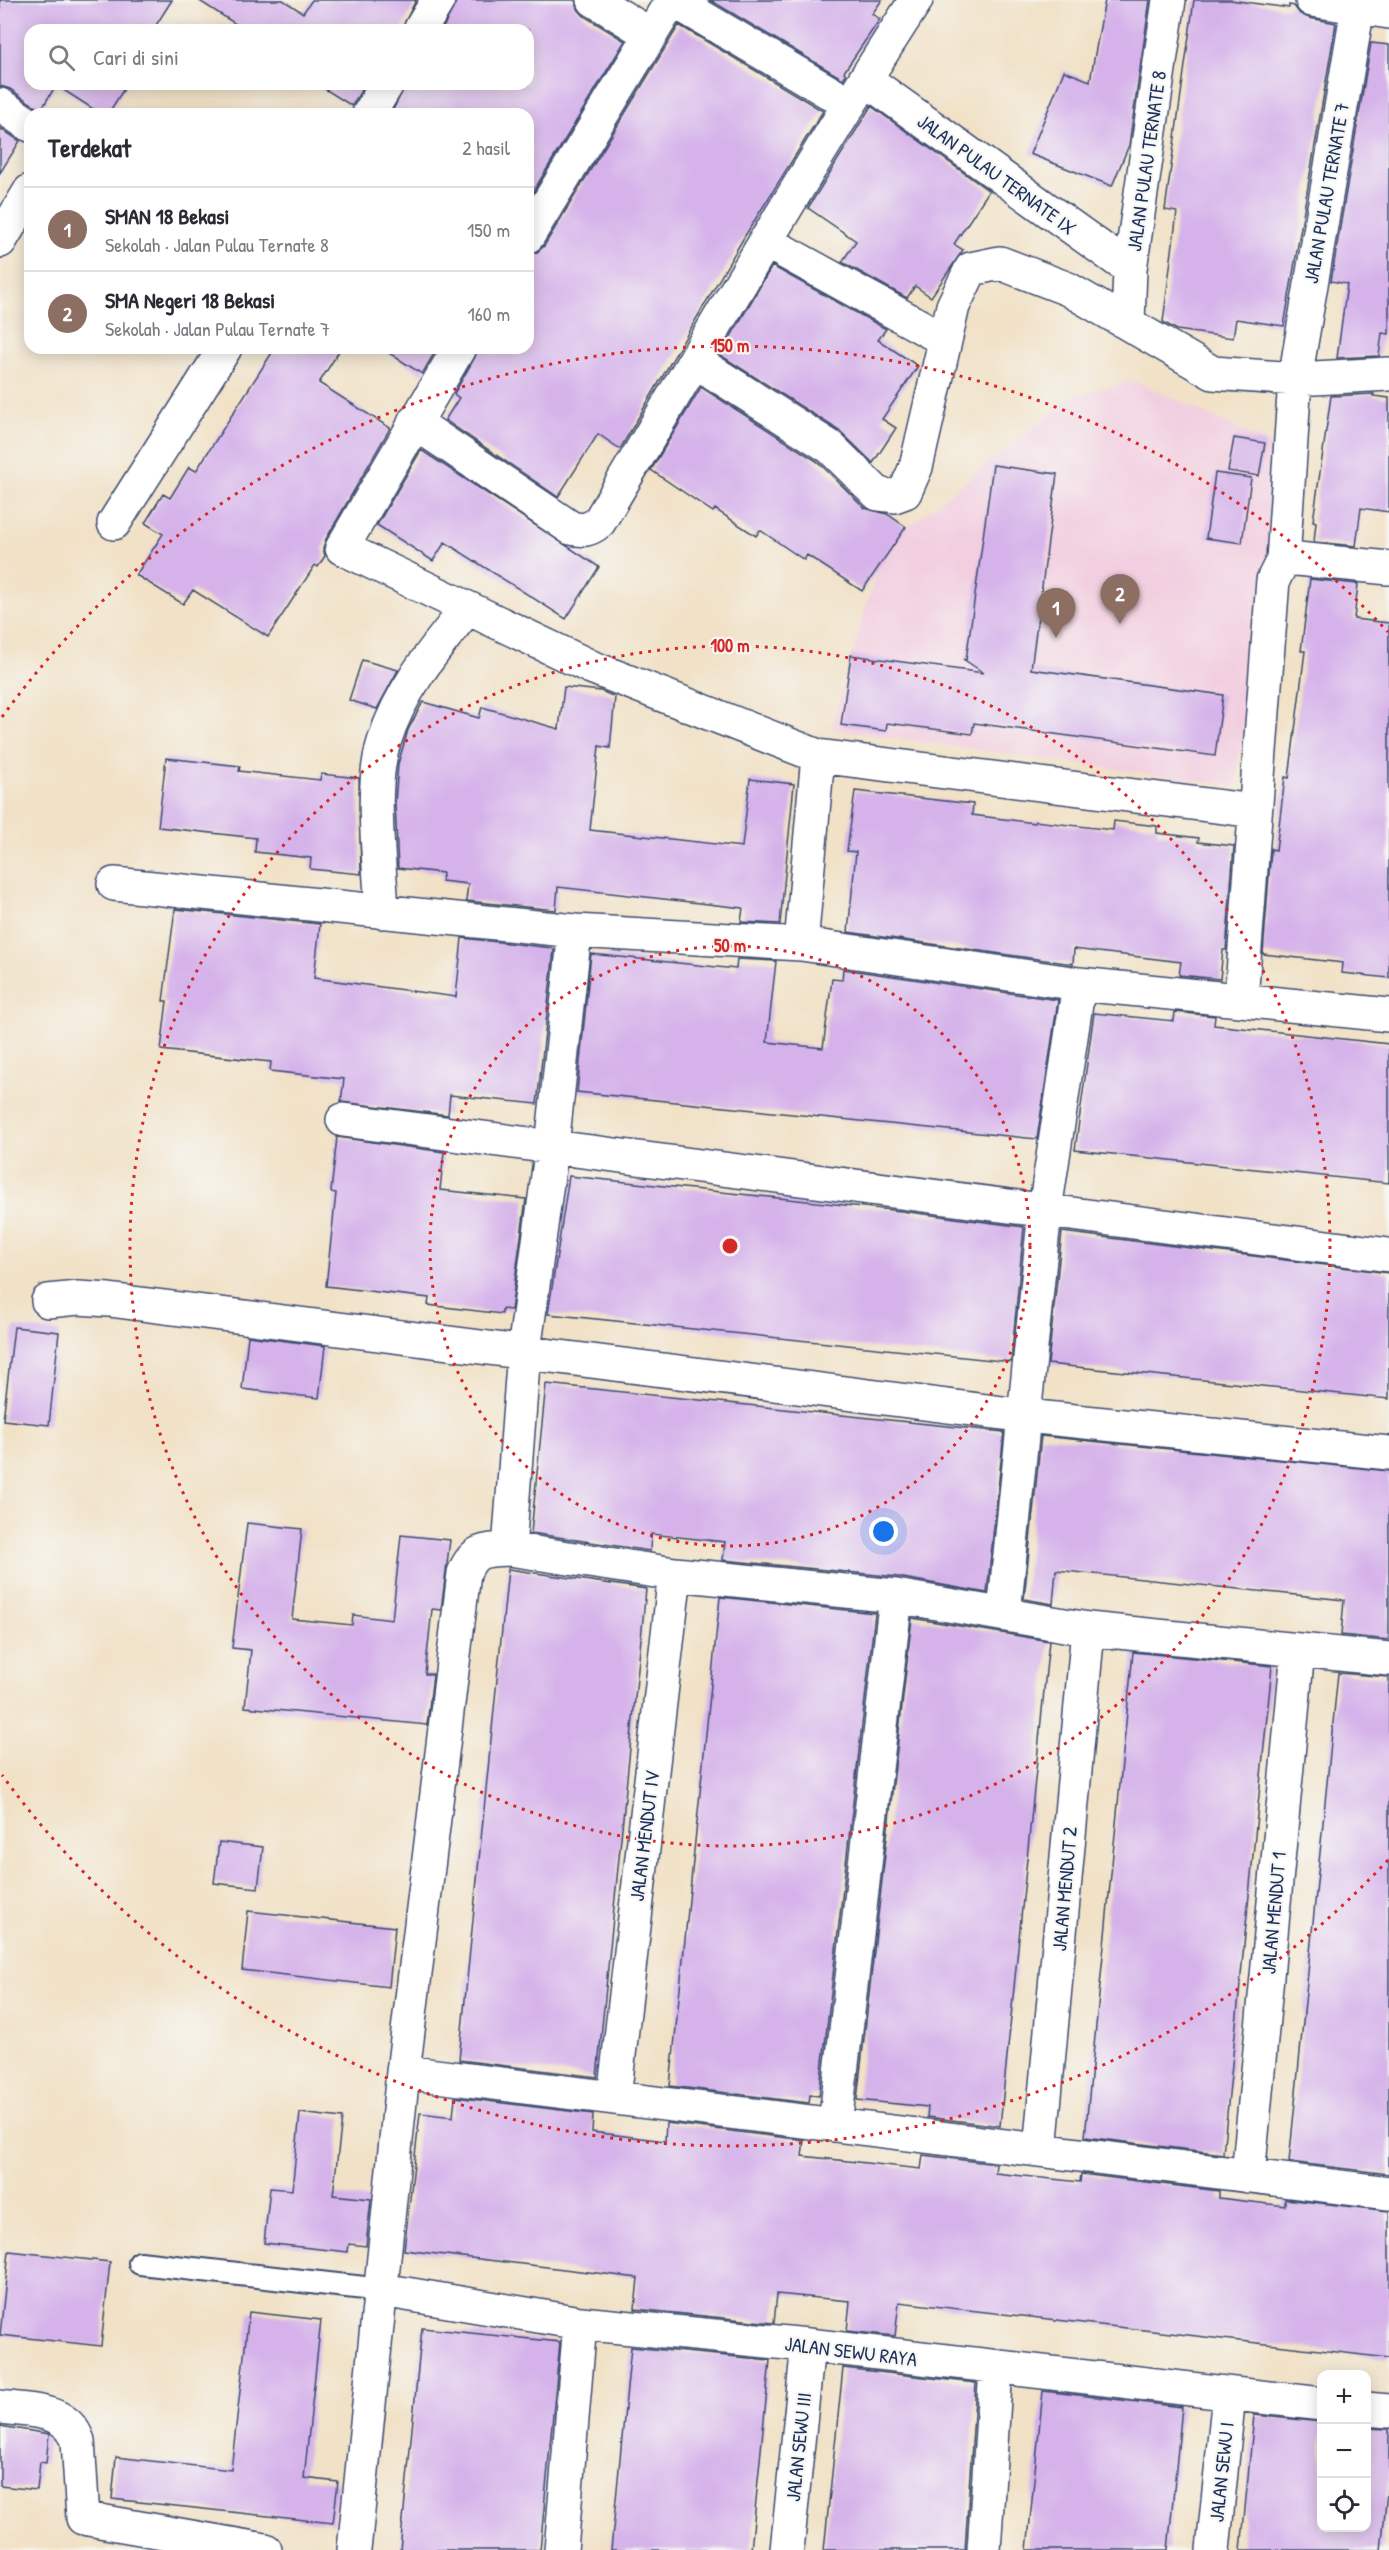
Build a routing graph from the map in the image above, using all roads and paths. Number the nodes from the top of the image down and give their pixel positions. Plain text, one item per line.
1 (438, 0) edge
2 (594, 0) edge
3 (673, 0) edge
4 (916, 0) edge
5 (1169, 0) edge
6 (1312, 0) edge
7 (1373, 10) edge
8 (424, 24) edge
9 (651, 35) junction
10 (383, 90) edge
11 (857, 91) junction
12 (0, 105) edge
13 (373, 108) edge
14 (24, 120) edge
15 (24, 201) edge
16 (534, 226) edge
17 (0, 241) edge
18 (765, 241) junction
19 (1130, 269) junction
20 (1128, 322) junction
21 (945, 340) junction
22 (221, 354) edge
23 (455, 354) edge
24 (695, 361) junction
25 (1389, 374) edge
26 (1295, 379) junction
27 (414, 422) junction
28 (114, 523) dead end
29 (1283, 560) junction
30 (1389, 568) edge
31 (466, 610) junction
32 (818, 756) junction
33 (1255, 812) junction
34 (114, 884) dead end
35 (382, 912) junction
36 (575, 931) junction
37 (801, 944) junction
38 (1079, 984) junction
39 (1241, 1000) junction
40 (1389, 1016) edge
41 (343, 1120) dead end
42 (552, 1146) junction
43 (1046, 1210) junction
44 (1389, 1255) edge
45 (48, 1301) dead end
46 (524, 1351) junction
47 (1026, 1416) junction
48 (1389, 1454) edge
49 (509, 1549) junction
50 (675, 1575) junction
51 (896, 1596) junction
52 (1004, 1613) junction
53 (1088, 1629) junction
54 (1298, 1650) junction
55 (1389, 1659) edge
56 (403, 2072) junction
57 (614, 2098) junction
58 (835, 2125) junction
59 (1040, 2150) junction
60 (1248, 2176) junction
61 (1389, 2193) edge
62 (140, 2263) dead end
63 (382, 2290) junction
64 (580, 2323) junction
65 (808, 2345) junction
66 (996, 2369) junction
67 (1229, 2394) junction
68 (1317, 2403) edge
69 (0, 2407) edge
70 (1371, 2409) edge
71 (1389, 2411) edge
72 (265, 2550) edge
73 (354, 2550) edge
74 (561, 2550) edge
75 (787, 2550) edge
76 (984, 2550) edge
77 (1213, 2550) edge

1 - 8 street
2 - 9 street
3 - 9 street
3 - 11 street, JALAN PULAU TERNATE IX
4 - 11 street
5 - 19 street, JALAN PULAU TERNATE 8
6 - 7 street
7 - 26 street, JALAN PULAU TERNATE 7
9 - 16 street
10 - 13 street
11 - 18 street
11 - 19 street, JALAN PULAU TERNATE IX
12 - 14 street
15 - 17 street
18 - 21 street
18 - 24 street
19 - 20 street, JALAN PULAU TERNATE 8
20 - 21 street
20 - 26 street
21 - 24 street
22 - 28 street
23 - 27 street
24 - 27 street
25 - 26 street
26 - 29 street, JALAN PULAU TERNATE 7
27 - 31 street
29 - 30 street
29 - 33 street, JALAN PULAU TERNATE 7
31 - 32 street
31 - 35 street
32 - 33 street
32 - 37 street
33 - 39 street, JALAN PULAU TERNATE 7
34 - 35 street
35 - 36 street
36 - 37 street
36 - 42 street
37 - 38 street
38 - 39 street
38 - 43 street
39 - 40 street
41 - 42 street
42 - 43 street
42 - 46 street
43 - 44 street
43 - 47 street
45 - 46 street
46 - 47 street
46 - 49 street
47 - 48 street
47 - 52 street
49 - 50 street
49 - 56 street
50 - 51 street
50 - 57 street, JALAN MENDUT IV
51 - 52 street
51 - 58 street
52 - 53 street
53 - 54 street
53 - 59 street, JALAN MENDUT 2
54 - 55 street
54 - 60 street, JALAN MENDUT 1
56 - 57 street
56 - 63 street
57 - 58 street
58 - 59 street
59 - 60 street
60 - 61 street
62 - 63 lane
63 - 64 street, JALAN SEWU RAYA
63 - 73 street
64 - 65 street, JALAN SEWU RAYA
64 - 74 street
65 - 66 street, JALAN SEWU RAYA
65 - 75 street, JALAN SEWU III
66 - 67 street, JALAN SEWU RAYA
66 - 76 street
67 - 68 street, JALAN SEWU RAYA
67 - 77 street, JALAN SEWU I
69 - 72 street
70 - 71 street

